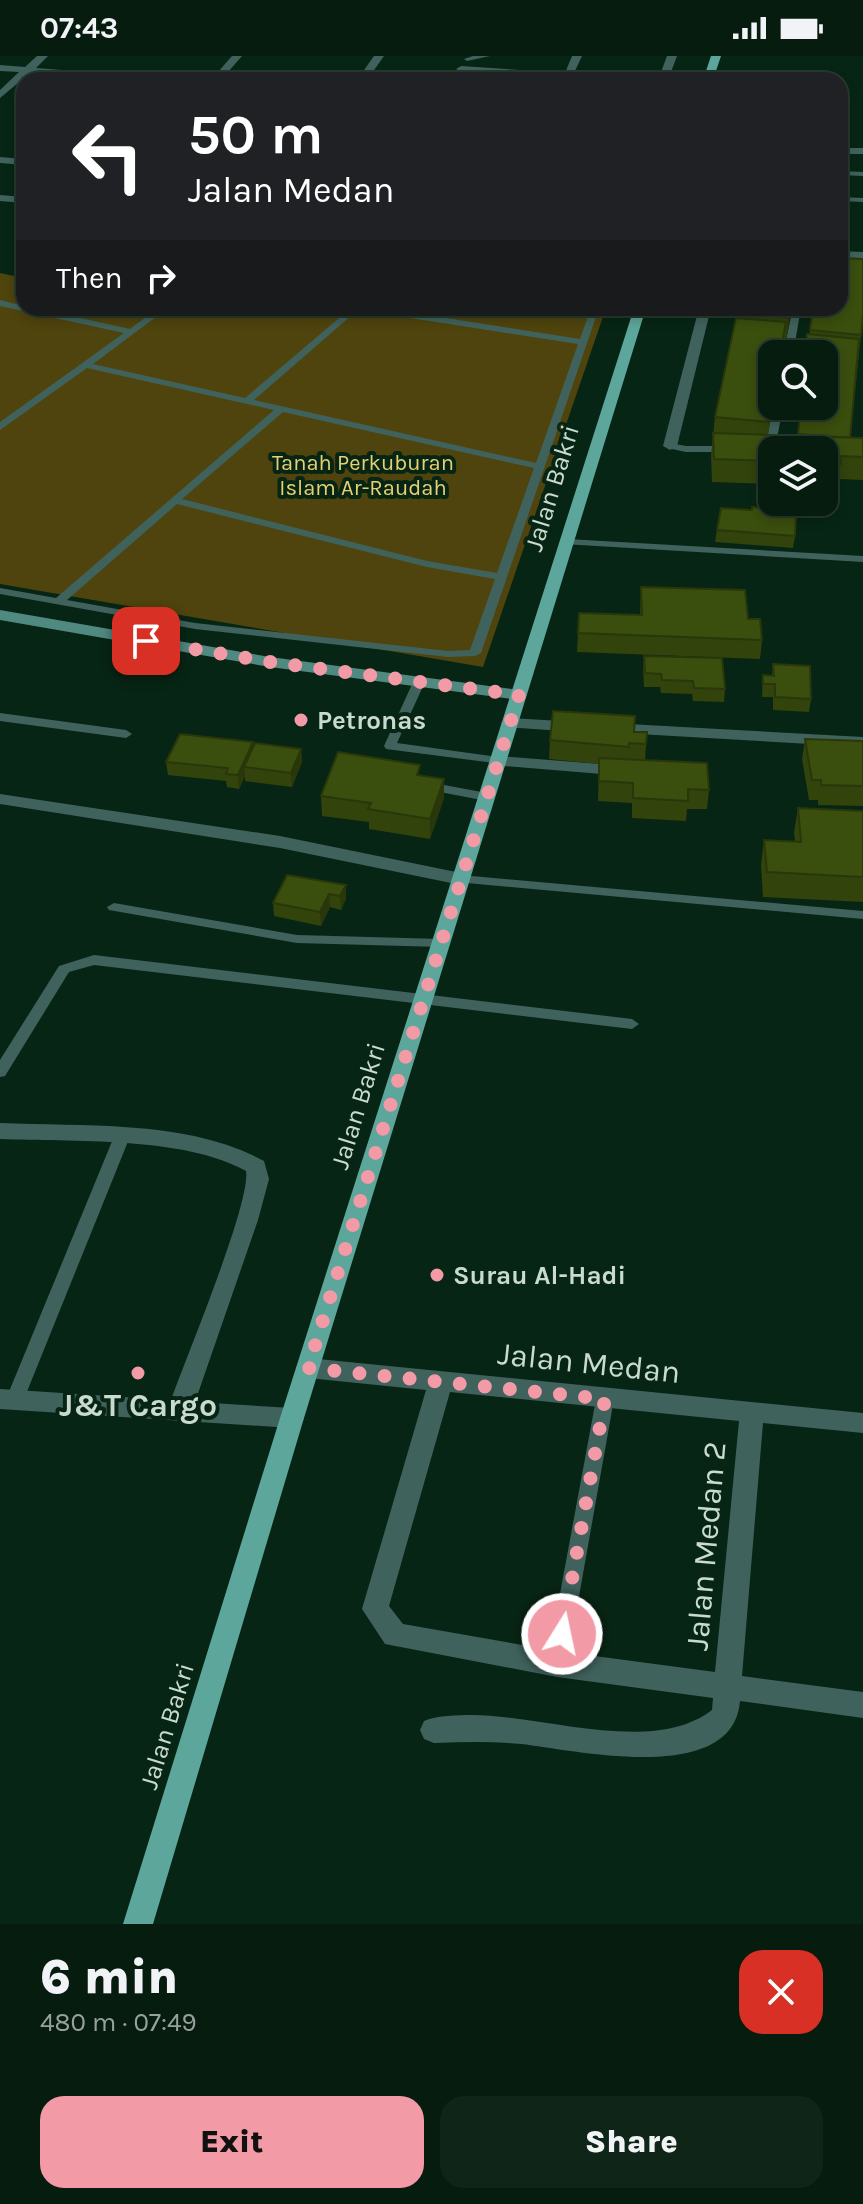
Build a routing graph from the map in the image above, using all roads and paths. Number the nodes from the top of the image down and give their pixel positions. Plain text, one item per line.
1 (43, 56) edge
2 (237, 56) edge
3 (487, 56) edge
4 (465, 61) edge
5 (0, 68) edge
6 (27, 71) junction
7 (39, 72) edge
8 (223, 72) edge
9 (541, 72) edge
10 (16, 81) edge
11 (0, 95) edge
12 (60, 316) edge
13 (154, 316) edge
14 (347, 316) edge
15 (416, 316) edge
16 (592, 316) edge
17 (638, 316) edge
18 (703, 316) edge
19 (795, 316) edge
20 (133, 332) junction
21 (791, 340) edge
22 (582, 342) junction
23 (87, 365) junction
24 (246, 402) junction
25 (280, 409) junction
26 (0, 427) edge
27 (670, 446) joint
28 (742, 449) edge
29 (538, 466) junction
30 (174, 500) junction
31 (567, 542) junction
32 (863, 559) edge
33 (502, 577) junction
34 (0, 591) edge
35 (59, 601) junction
36 (0, 615) edge
37 (419, 682) junction
38 (519, 695) junction
39 (0, 717) edge
40 (510, 723) junction
41 (126, 734) dead end
42 (863, 742) edge
43 (498, 761) junction
44 (651, 772) edge
45 (414, 783) edge
46 (487, 797) junction
47 (0, 799) edge
48 (461, 879) junction
49 (114, 907) dead end
50 (863, 915) edge
51 (441, 943) junction
52 (423, 999) junction
53 (632, 1024) dead end
54 (0, 1072) edge
55 (0, 1131) edge
56 (121, 1139) junction
57 (308, 1368) junction
58 (440, 1383) junction
59 (8, 1399) edge
60 (605, 1399) junction
61 (179, 1411) junction
62 (752, 1413) junction
63 (292, 1418) junction
64 (863, 1423) edge
65 (557, 1664) junction
66 (727, 1686) junction
67 (863, 1705) edge
68 (434, 1730) dead end
69 (138, 1924) edge

1 - 6 street
2 - 8 street
3 - 4 lane
4 - 9 street
5 - 6 street
6 - 7 street
10 - 11 street
12 - 20 lane
13 - 20 lane
14 - 24 lane
15 - 22 lane
16 - 22 lane
17 - 31 main road, Jalan Bakri
18 - 27 street
19 - 21 lane
20 - 23 lane
22 - 29 lane
23 - 24 lane
23 - 26 lane
24 - 25 lane
25 - 29 lane
25 - 30 lane
27 - 28 lane
29 - 33 lane
30 - 33 lane
30 - 35 lane
31 - 32 lane
31 - 38 main road, Jalan Bakri
33 - 35 lane
34 - 35 lane
36 - 37 street
37 - 38 street
37 - 43 lane
38 - 40 main road, Jalan Bakri
39 - 41 lane
40 - 42 street
40 - 43 main road, Jalan Bakri
43 - 44 street
43 - 46 main road, Jalan Bakri
45 - 46 lane
46 - 48 main road, Jalan Bakri
47 - 48 street
48 - 50 lane
48 - 51 main road, Jalan Bakri
49 - 51 lane
51 - 52 main road, Jalan Bakri
52 - 53 lane
52 - 54 lane
52 - 57 main road, Jalan Bakri
55 - 56 street
56 - 59 lane
56 - 61 street
57 - 58 street, Jalan Medan
57 - 63 main road, Jalan Bakri
58 - 60 street, Jalan Medan
58 - 65 street
59 - 61 street
60 - 62 street, Jalan Medan
60 - 65 lane
61 - 63 street
62 - 64 street, Jalan Medan
62 - 66 street, Jalan Medan 2
63 - 69 main road, Jalan Bakri
65 - 66 street
66 - 67 street
66 - 68 street, Jalan Medan 2

